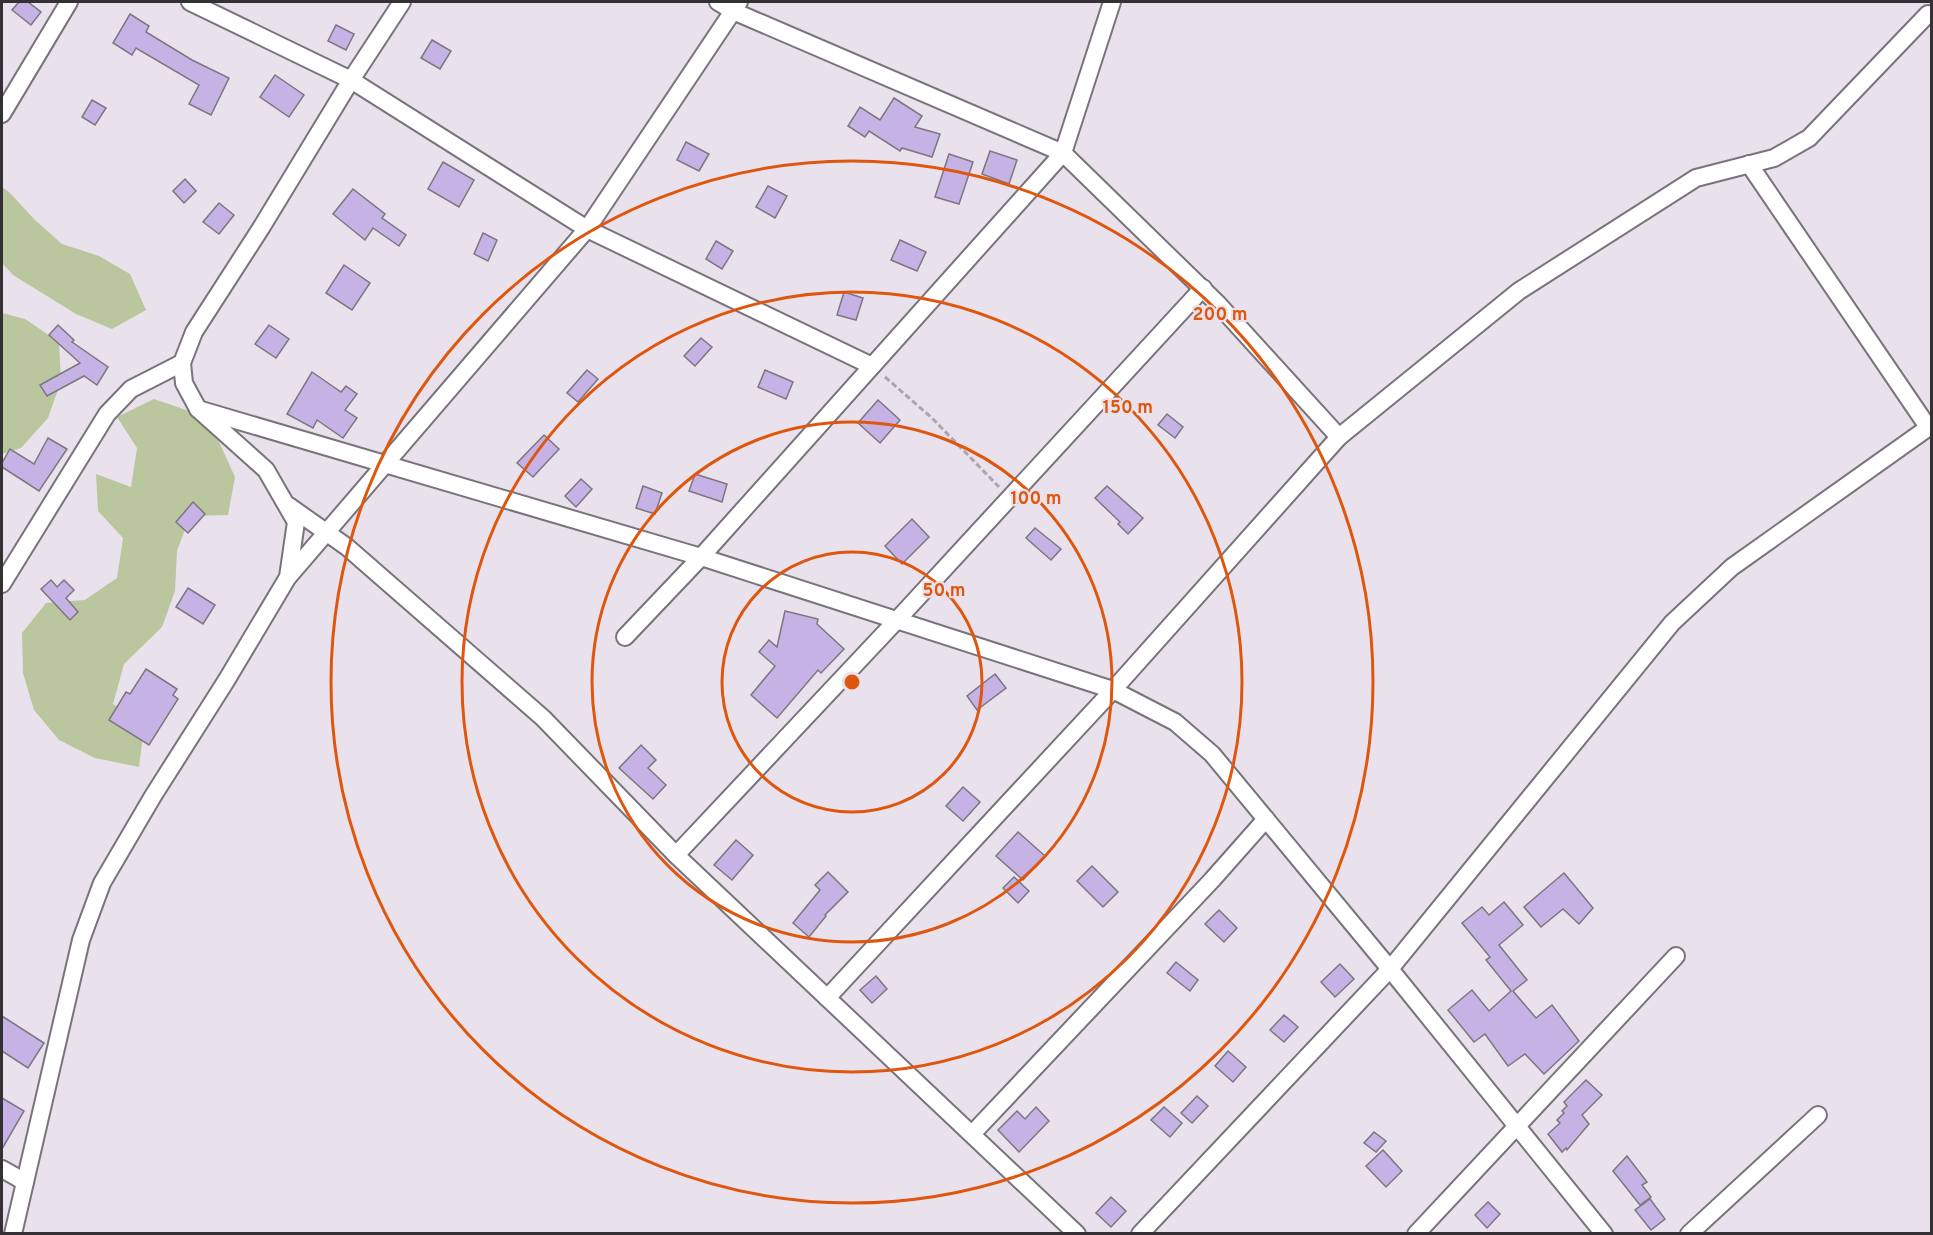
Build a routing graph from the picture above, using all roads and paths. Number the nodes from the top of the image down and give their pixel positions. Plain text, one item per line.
1 (69, 2) edge
2 (190, 2) edge
3 (402, 2) edge
4 (718, 2) edge
5 (1112, 2) edge
6 (736, 6) edge
7 (1930, 15) edge
8 (351, 80) junction
9 (2, 114) edge
10 (1063, 153) junction
11 (1749, 164) junction
12 (587, 229) junction
13 (1203, 288) junction
14 (183, 363) junction
15 (872, 366) junction
16 (198, 409) junction
17 (1930, 426) edge
18 (1339, 436) junction
19 (384, 463) junction
20 (1009, 498) junction
21 (286, 503) junction
22 (326, 532) junction
23 (701, 557) junction
24 (288, 577) junction
25 (2, 584) edge
26 (897, 620) junction
27 (625, 637) dead end
28 (1113, 690) junction
29 (1266, 819) junction
30 (676, 855) junction
31 (1676, 956) dead end
32 (1390, 969) junction
33 (827, 998) junction
34 (1818, 1115) dead end
35 (1516, 1125) junction
36 (972, 1134) junction
37 (2, 1169) edge
38 (25, 1182) junction
39 (13, 1233) edge
40 (1077, 1233) edge
41 (1140, 1233) edge
42 (1416, 1233) edge
43 (1604, 1233) edge
44 (1689, 1233) edge

1 - 9 street
2 - 8 street
3 - 8 street
4 - 6 street
5 - 10 street
6 - 10 street
6 - 12 street
7 - 11 street
8 - 12 street
8 - 14 street
10 - 13 street
10 - 15 street
11 - 17 street
11 - 18 street
12 - 15 street
12 - 19 street
13 - 18 street
13 - 20 street
14 - 16 street
14 - 25 street
15 - 20 path
15 - 23 street
16 - 19 street
16 - 21 street
17 - 32 street
18 - 28 street
19 - 22 street
19 - 23 street
20 - 26 street
21 - 22 street
21 - 24 street
22 - 24 street
22 - 30 street
23 - 26 street
23 - 27 street
24 - 38 street
26 - 28 street
26 - 30 street
28 - 29 street
28 - 33 street
29 - 32 street
29 - 36 street
30 - 33 street
31 - 35 street
32 - 35 street
32 - 41 street
33 - 36 street
34 - 44 street
35 - 42 street
35 - 43 street
36 - 40 street
37 - 38 street
38 - 39 street

